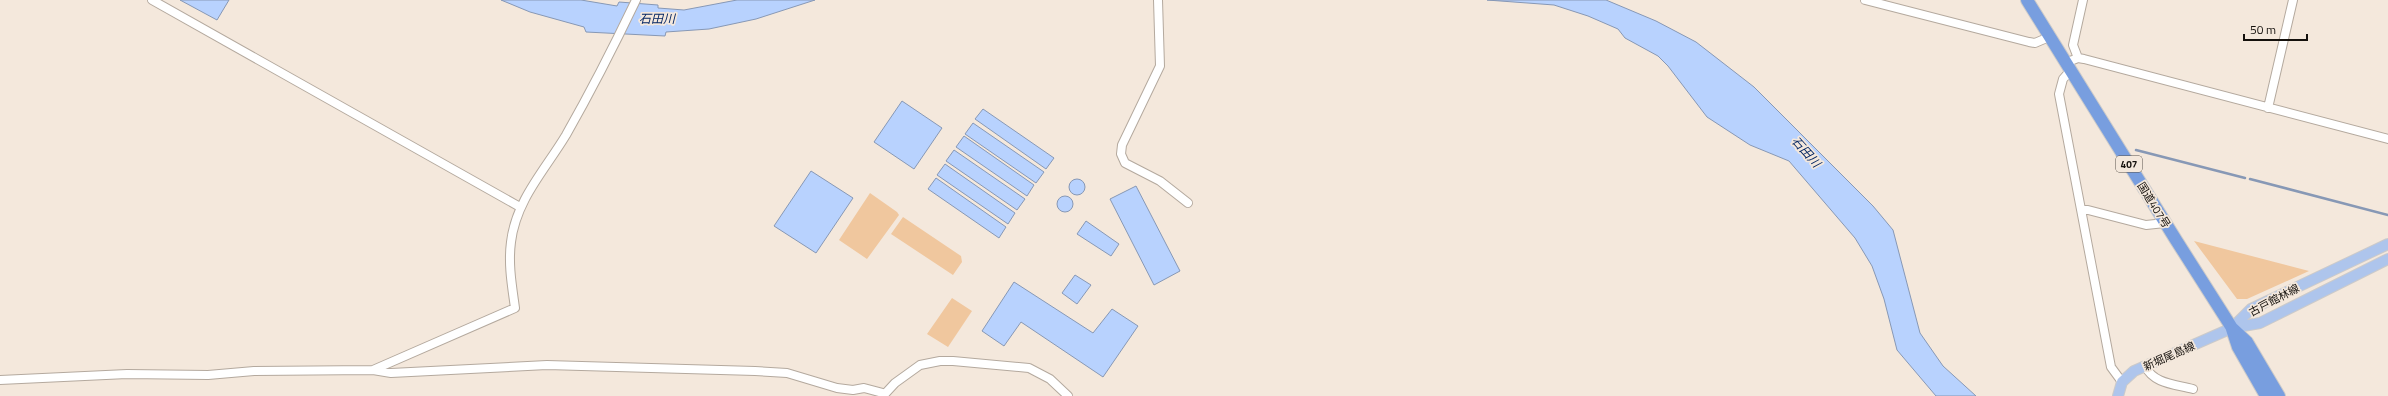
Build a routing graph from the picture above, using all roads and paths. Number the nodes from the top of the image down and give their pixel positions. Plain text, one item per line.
1 (152, 0) edge
2 (636, 0) edge
3 (1158, 0) edge
4 (1865, 0) edge
5 (2027, 0) edge
6 (2083, 0) edge
7 (2293, 0) edge
8 (2049, 37) junction
9 (2078, 58) junction
10 (2068, 67) junction
11 (2268, 108) junction
12 (2388, 139) edge
13 (1188, 203) dead end
14 (520, 207) junction
15 (2082, 210) junction
16 (2165, 223) junction
17 (2388, 244) edge
18 (2388, 259) edge
19 (2232, 328) junction
20 (2145, 366) junction
21 (373, 370) junction
22 (0, 380) edge
23 (2122, 382) junction
24 (2192, 389) dead end
25 (883, 395) edge
26 (1068, 396) edge
27 (2118, 396) edge
28 (2266, 396) edge
29 (2279, 396) edge

1 - 14 street
2 - 14 street
3 - 13 street
4 - 8 street
5 - 8 highway, 国道407号 / 407
6 - 9 street
7 - 11 street
8 - 10 highway, 国道407号 / 407
9 - 10 street
9 - 11 street
10 - 15 street
10 - 16 highway, 国道407号 / 407
11 - 12 street
14 - 21 street
15 - 16 street
15 - 23 street
16 - 19 highway, 国道407号 / 407
17 - 19 main road, 古戸館林線
18 - 19 main road, 古戸館林線
19 - 20 main road, 新堀尾島線
19 - 28 highway, 国道407号 / 407
19 - 29 highway, 国道407号 / 407
20 - 23 main road, 新堀尾島線
20 - 24 street
21 - 22 street
21 - 25 street
23 - 27 main road
25 - 26 street

